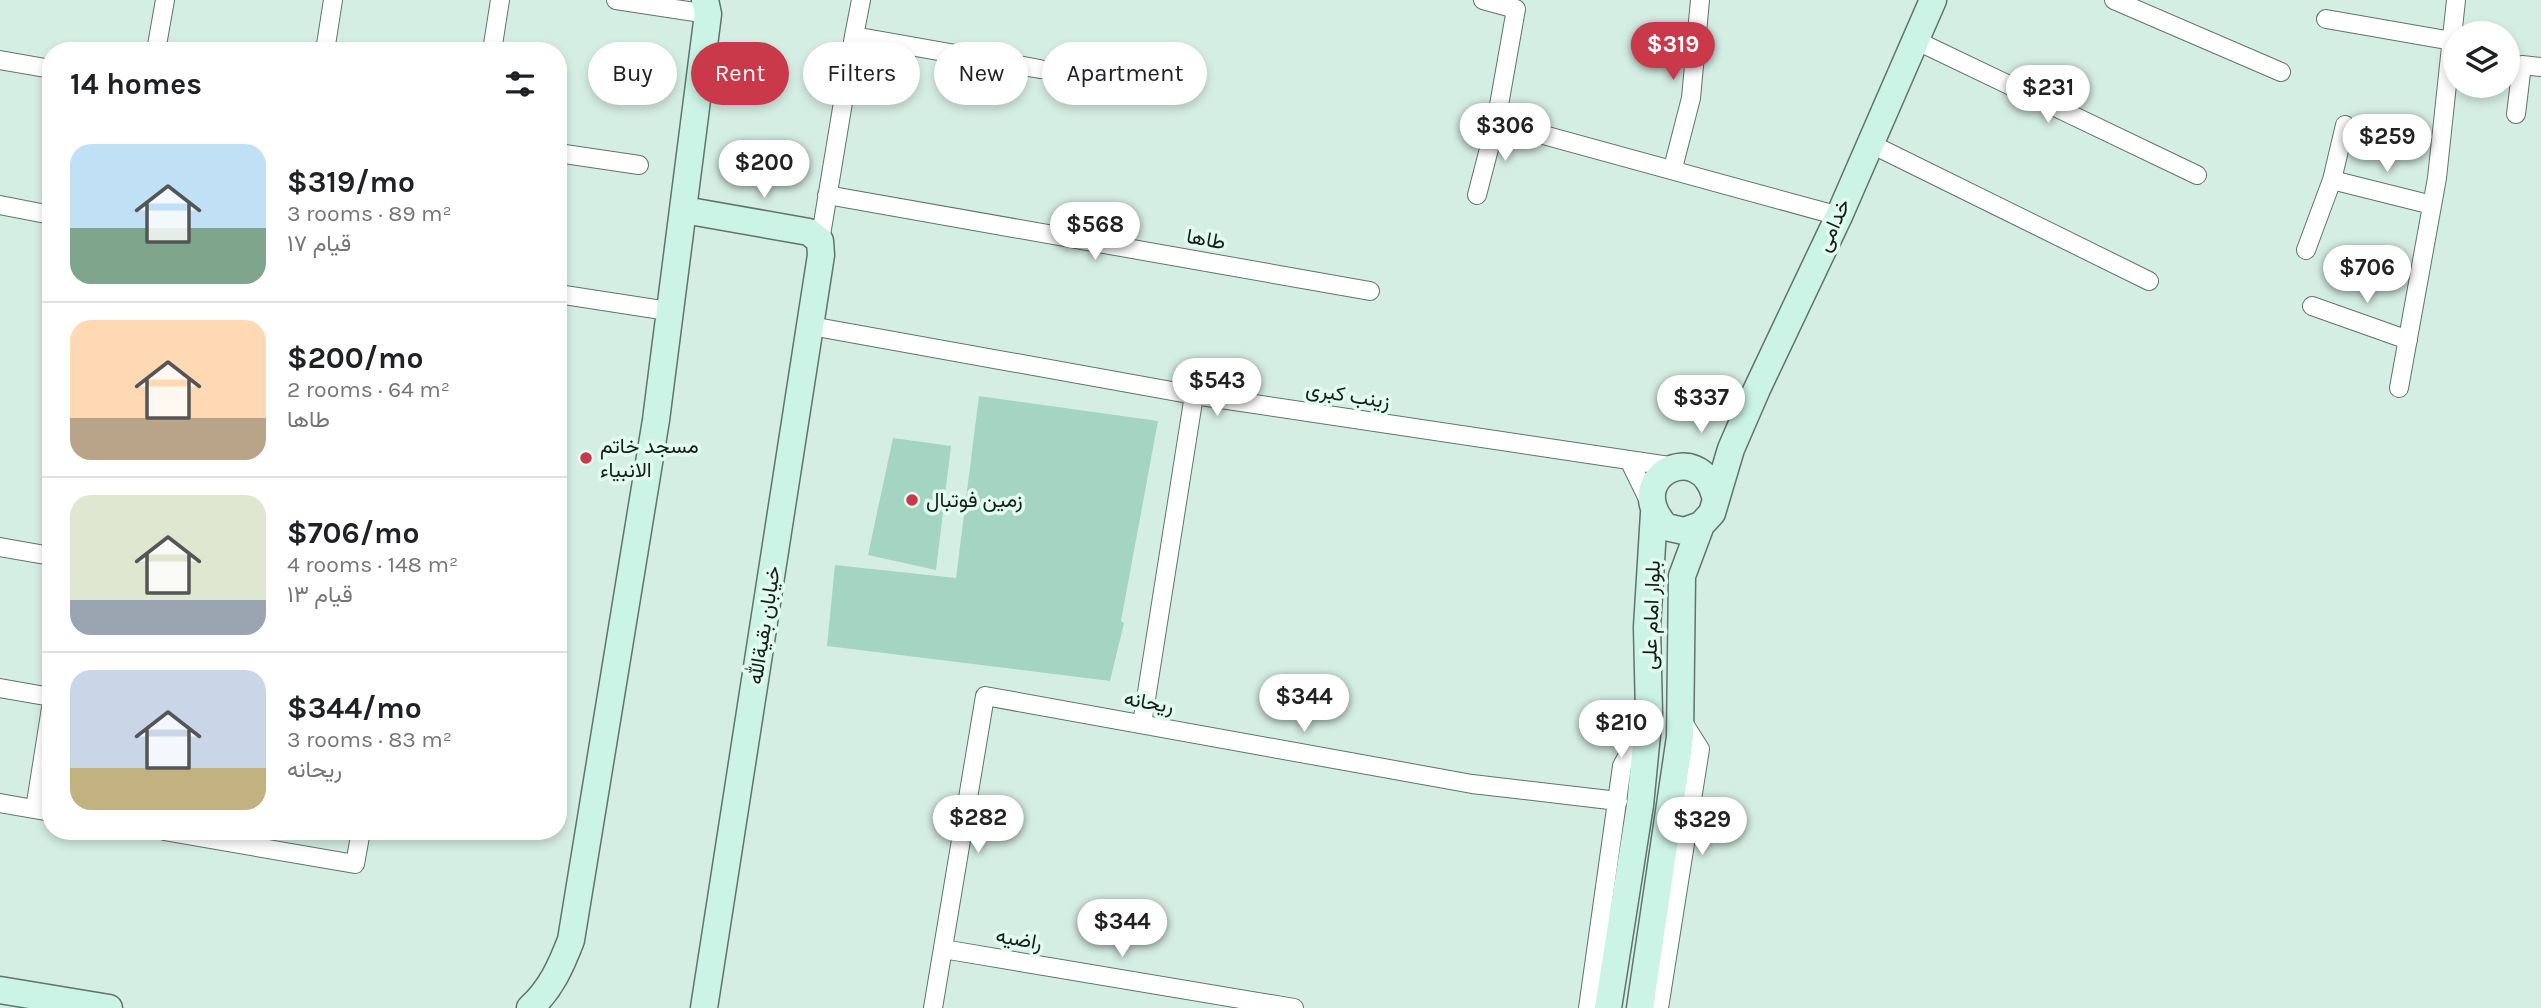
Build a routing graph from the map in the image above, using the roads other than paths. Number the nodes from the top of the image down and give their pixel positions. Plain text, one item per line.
1 (165, 0) edge
2 (333, 0) edge
3 (500, 0) edge
4 (616, 0) edge
5 (860, 0) edge
6 (1483, 0) edge
7 (1700, 0) edge
8 (1933, 0) edge
9 (2114, 0) edge
10 (2456, 0) edge
11 (654, 3) edge
12 (711, 5) edge
13 (1517, 5) edge
14 (2326, 19) dead end
15 (2454, 21) edge
16 (854, 36) junction
17 (2443, 39) edge
18 (1915, 40) junction
19 (158, 42) edge
20 (326, 42) edge
21 (493, 42) edge
22 (0, 60) edge
23 (42, 67) edge
24 (2541, 67) edge
25 (1040, 69) dead end
26 (2281, 72) dead end
27 (2445, 98) edge
28 (2516, 114) dead end
29 (1496, 122) junction
30 (2345, 125) dead end
31 (1869, 143) junction
32 (567, 154) edge
33 (639, 165) dead end
34 (1673, 168) junction
35 (2197, 175) dead end
36 (2332, 180) junction
37 (827, 195) junction
38 (1477, 195) dead end
39 (0, 205) edge
40 (2432, 205) junction
41 (684, 210) junction
42 (42, 213) edge
43 (1839, 216) junction
44 (820, 242) junction
45 (2306, 250) dead end
46 (2149, 281) dead end
47 (1370, 291) dead end
48 (567, 296) edge
49 (2312, 306) dead end
50 (668, 311) junction
51 (811, 327) junction
52 (2408, 340) junction
53 (2399, 388) dead end
54 (1194, 394) junction
55 (1731, 449) junction
56 (1630, 462) junction
57 (1681, 466) junction
58 (1715, 496) junction
59 (1653, 509) junction
60 (1701, 525) junction
61 (0, 547) edge
62 (42, 554) edge
63 (0, 688) edge
64 (42, 695) edge
65 (1649, 714) junction
66 (1680, 718) junction
67 (1142, 724) junction
68 (1618, 801) junction
69 (0, 803) edge
70 (42, 811) edge
71 (229, 840) edge
72 (359, 840) edge
73 (943, 949) junction
74 (0, 990) edge
75 (109, 1008) edge
76 (530, 1008) edge
77 (704, 1008) edge
78 (933, 1008) edge
79 (1294, 1008) edge
80 (1588, 1008) edge
81 (1608, 1008) edge
82 (1640, 1008) edge
83 (1659, 1008) edge

1 - 19 street
2 - 20 street
3 - 21 street
4 - 11 street
5 - 16 street
6 - 13 street
7 - 34 street
8 - 18 street, خدامی
9 - 26 street
10 - 15 street
11 - 12 street
12 - 41 street
13 - 29 street
14 - 17 street
16 - 25 street
16 - 37 street
18 - 31 street, خدامی
18 - 35 street
22 - 23 street
24 - 28 street
27 - 40 street
29 - 34 street
29 - 38 street
30 - 36 street
31 - 43 street, خدامی
31 - 46 street
32 - 33 street
34 - 43 street
36 - 40 street
36 - 45 street
37 - 44 street
37 - 47 street, طاها
39 - 42 street
40 - 52 street
41 - 44 street
41 - 50 street
43 - 55 street, خدامی
44 - 51 street, خیابان بقیةالله
48 - 50 street
49 - 52 street
50 - 76 street
51 - 54 street, زینب کبری
51 - 77 street, خیابان بقیةالله
52 - 53 street
54 - 56 street, زینب کبری
54 - 67 street
55 - 57 street
55 - 58 street, خدامی
56 - 57 street, زینب کبری
56 - 59 street
57 - 58 street
57 - 59 street
58 - 60 street
59 - 60 street
59 - 65 street, بلوار امام علی
60 - 66 street, بلوار امام علی
61 - 62 street
63 - 64 street
65 - 66 street
65 - 68 street
65 - 81 street, بلوار امام علی
66 - 82 street, بلوار امام علی
66 - 83 street
67 - 68 street, ریحانه
67 - 73 street, ریحانه
68 - 80 street
69 - 70 street
71 - 72 street
73 - 78 street, ریحانه
73 - 79 street, راضیه
74 - 75 street

